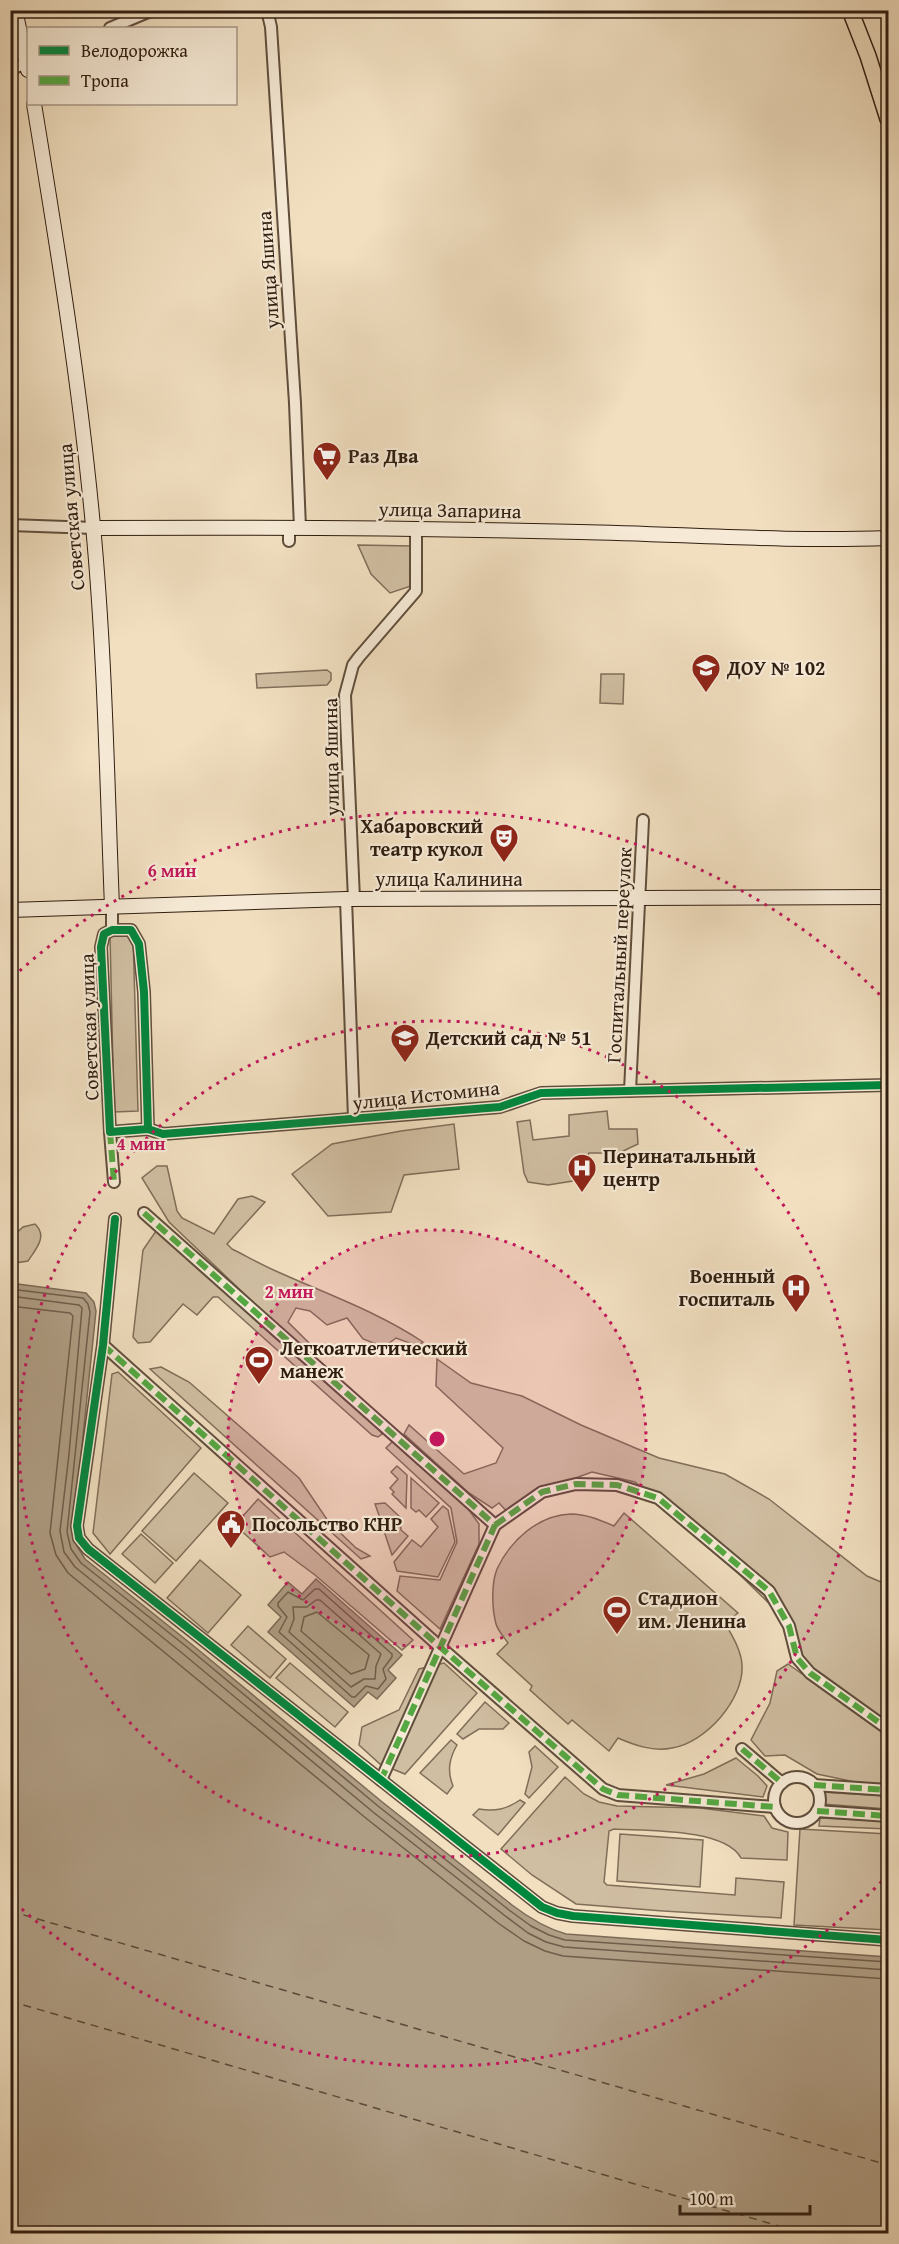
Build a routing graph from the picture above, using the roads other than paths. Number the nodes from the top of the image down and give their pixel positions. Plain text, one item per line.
1 (15, 10) edge
2 (153, 10) edge
3 (267, 10) edge
4 (850, 10) edge
5 (112, 27) edge
6 (27, 62) edge
7 (27, 66) edge
8 (10, 69) edge
9 (34, 105) edge
10 (888, 119) edge
11 (10, 525) edge
12 (93, 528) junction
13 (416, 529) junction
14 (293, 532) junction
15 (888, 538) edge
16 (643, 820) dead end
17 (888, 897) edge
18 (639, 898) junction
19 (350, 899) junction
20 (112, 908) junction
21 (10, 910) edge
22 (112, 930) junction
23 (888, 1085) edge
24 (630, 1091) junction
25 (354, 1118) junction
26 (148, 1129) junction
27 (110, 1132) junction
28 (114, 1182) dead end
29 (144, 1213) dead end
30 (115, 1219) dead end
31 (103, 1345) junction
32 (495, 1525) junction
33 (440, 1646) junction
34 (888, 1729) edge
35 (742, 1749) dead end
36 (381, 1779) junction
37 (782, 1783) junction
38 (814, 1785) junction
39 (888, 1790) edge
40 (775, 1807) junction
41 (817, 1810) junction
42 (888, 1816) edge
43 (888, 1940) edge

1 - 6 street
2 - 5 street
3 - 14 street, улица Яшина
4 - 10 main road
7 - 8 street
9 - 12 street, Советская улица
11 - 12 street, улица Запарина
12 - 14 street, улица Запарина
12 - 20 street, Советская улица
13 - 14 street, улица Запарина
13 - 15 street, улица Запарина
13 - 19 street, улица Яшина
16 - 18 street, Госпитальный переулок
17 - 18 street, улица Калинина
18 - 19 street, улица Калинина
18 - 24 street, Госпитальный переулок
19 - 20 street, улица Калинина
19 - 25 street, улица Яшина
20 - 21 street, улица Калинина
20 - 22 street, Советская улица
22 - 26 street, Советская улица
22 - 27 street, Советская улица
23 - 24 street, улица Истомина
24 - 25 street, улица Истомина
25 - 26 street, улица Истомина
26 - 27 street, улица Истомина
27 - 28 street
29 - 32 street
30 - 31 street
31 - 33 street
31 - 36 street
32 - 33 street
32 - 34 street
33 - 36 street
33 - 40 street
35 - 37 street
36 - 43 street
37 - 38 street
37 - 40 street
38 - 39 street
38 - 41 street
40 - 41 street
41 - 42 street

